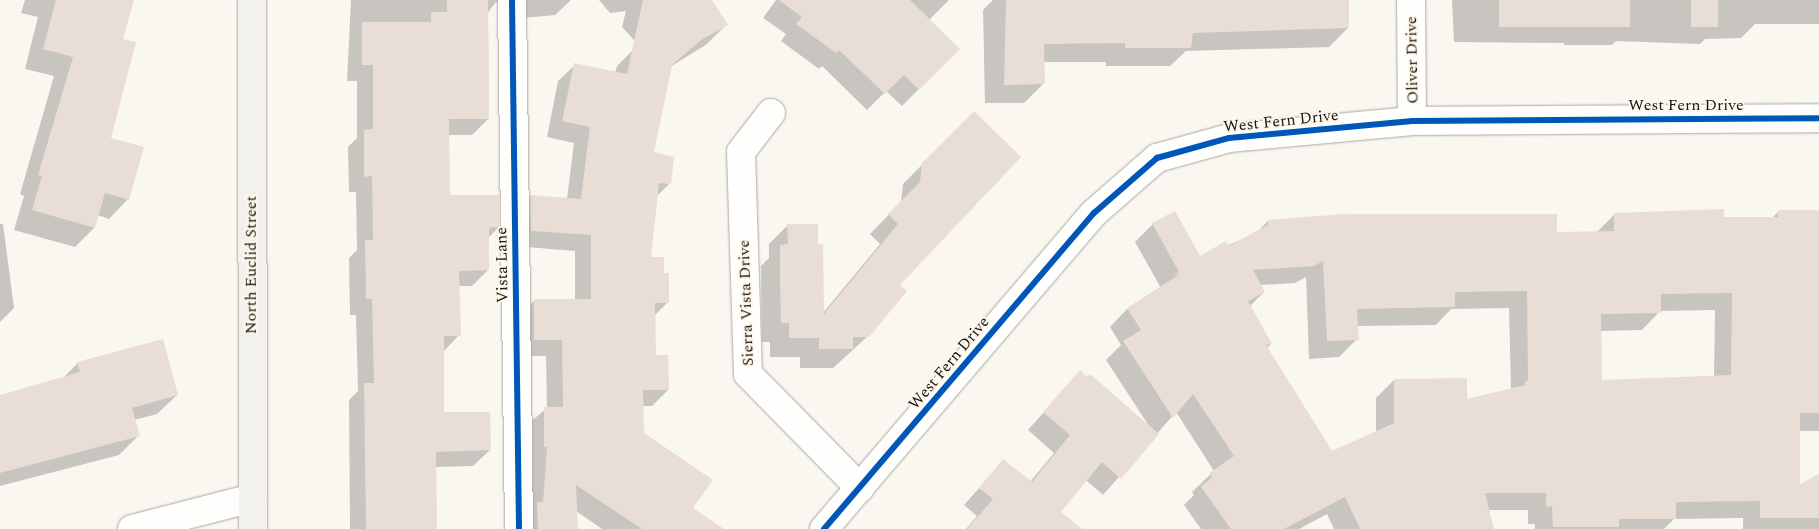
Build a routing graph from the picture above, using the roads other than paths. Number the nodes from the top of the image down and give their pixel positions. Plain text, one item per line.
1 (252, 0) edge
2 (512, 0) edge
3 (1411, 0) edge
4 (771, 113) dead end
5 (1819, 118) edge
6 (1412, 121) junction
7 (860, 488) junction
8 (253, 498) junction
9 (132, 529) edge
10 (253, 529) edge
11 (519, 529) edge
12 (824, 529) edge

1 - 8 main road, North Euclid Street
2 - 11 street, Vista Lane
3 - 6 street, Oliver Drive
4 - 7 street, Sierra Vista Drive
5 - 6 street, West Fern Drive
6 - 7 street, West Fern Drive
7 - 12 street, West Fern Drive
8 - 9 street
8 - 10 main road, North Euclid Street

